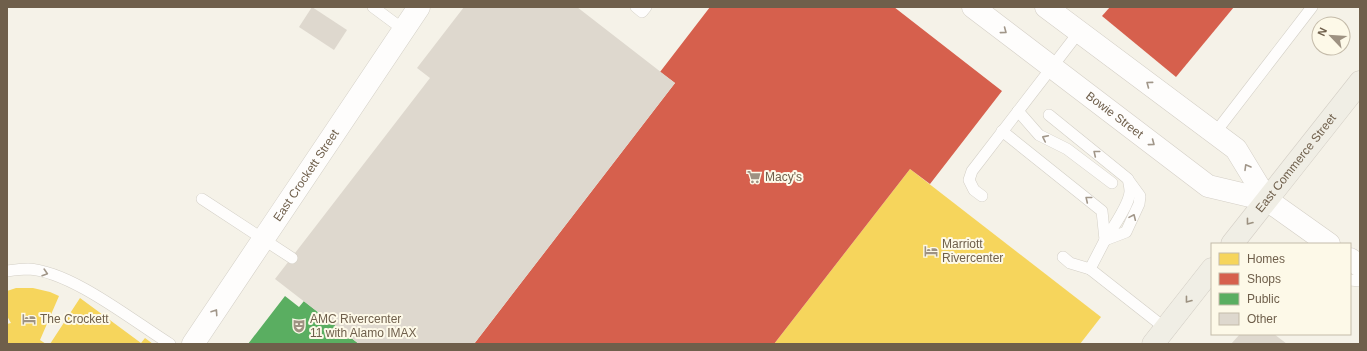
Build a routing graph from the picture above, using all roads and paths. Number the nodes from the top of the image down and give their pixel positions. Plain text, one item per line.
1 (373, 7) edge
2 (419, 7) edge
3 (636, 7) edge
4 (646, 7) edge
5 (973, 7) edge
6 (1306, 9) edge
7 (1055, 10) edge
8 (404, 30) junction
9 (1079, 32) junction
10 (1052, 66) junction
11 (1360, 82) edge
12 (1018, 111) junction
13 (1049, 115) dead end
14 (1002, 131) junction
15 (1215, 133) junction
16 (1112, 183) dead end
17 (982, 196) dead end
18 (202, 199) dead end
19 (1267, 200) junction
20 (264, 240) junction
21 (1105, 240) junction
22 (1234, 243) edge
23 (1328, 243) edge
24 (1063, 257) dead end
25 (292, 258) dead end
26 (1351, 260) edge
27 (1360, 266) edge
28 (1090, 269) junction
29 (1211, 270) edge
30 (7, 271) edge
31 (1159, 336) edge
32 (170, 344) edge
33 (193, 344) edge

1 - 8 lane
2 - 8 main road, East Crockett Street
3 - 4 lane
5 -> 10 main road, Bowie Street
6 - 15 lane
7 - 9 main road, Bowie Street
8 - 20 main road, East Crockett Street
9 - 10 lane
15 -> 9 main road, Bowie Street
10 - 12 lane
10 -> 19 main road, Bowie Street
11 - 19 main road, East Commerce Street
12 - 14 lane
16 -> 12 lane
21 -> 13 lane
14 - 17 lane
21 -> 14 lane
19 -> 15 main road, Bowie Street
18 - 20 lane
19 -> 22 main road, East Commerce Street
19 - 23 main road, Bowie Street
20 - 25 lane
33 -> 20 main road, East Crockett Street
21 - 28 lane
24 - 28 lane
26 - 27 main road
28 - 31 lane
29 -> 31 main road
30 -> 32 lane

